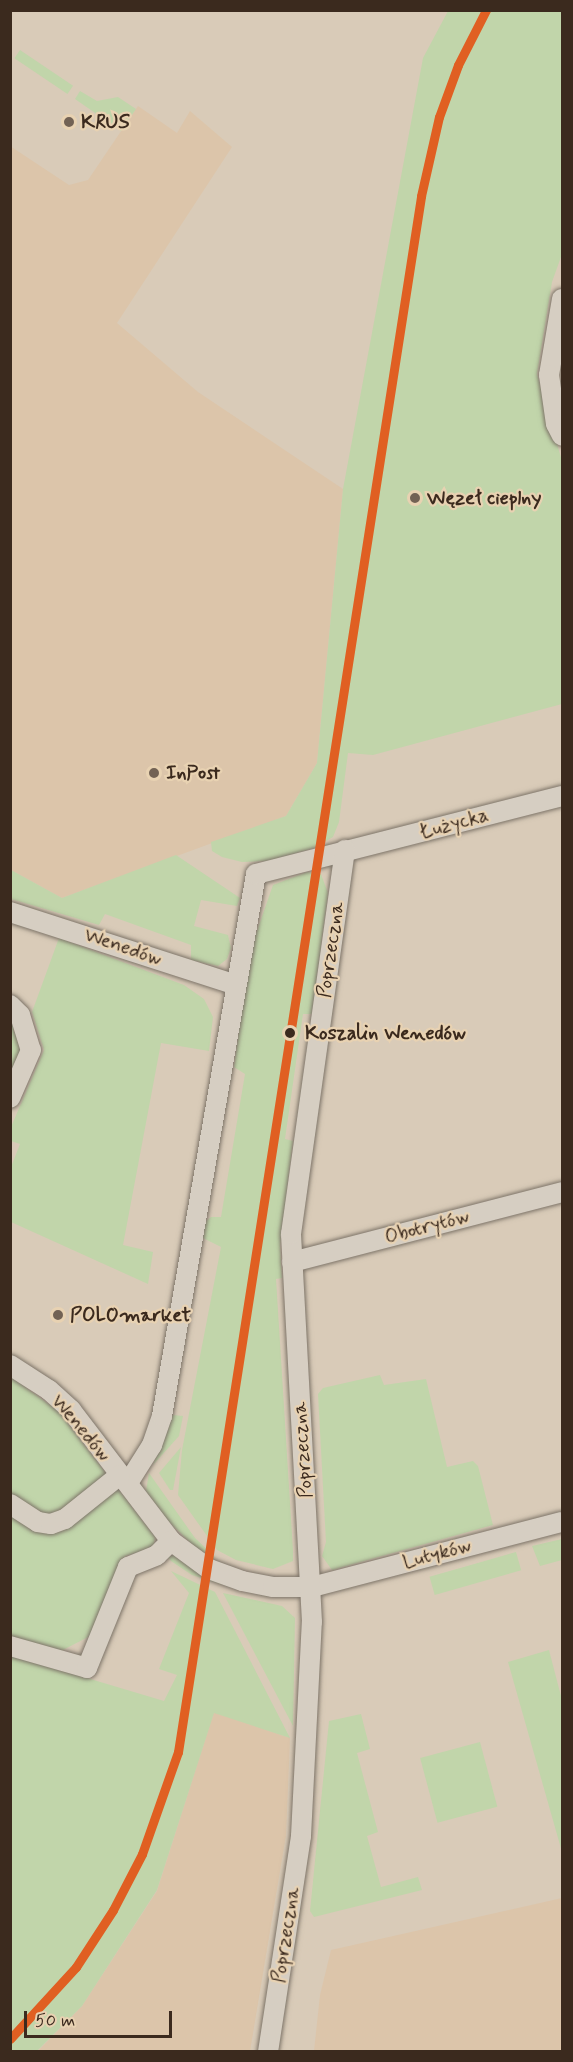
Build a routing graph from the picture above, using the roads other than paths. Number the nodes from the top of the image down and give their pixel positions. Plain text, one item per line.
1 (562, 299) edge
2 (562, 436) edge
3 (562, 796) edge
4 (345, 850) junction
5 (10, 912) edge
6 (236, 986) junction
7 (10, 1005) edge
8 (10, 1098) edge
9 (562, 1192) edge
10 (292, 1262) junction
11 (10, 1365) edge
12 (124, 1479) junction
13 (10, 1504) edge
14 (562, 1522) edge
15 (171, 1540) junction
16 (312, 1587) junction
17 (10, 1646) edge
18 (268, 2052) edge

1 - 2 street
3 - 4 street, Łużycka
4 - 6 street, Łużycka
4 - 10 street, Poprzeczna
5 - 6 street, Wenedów
6 - 12 street
7 - 8 street
9 - 10 street, Obotrytów
10 - 16 street, Poprzeczna
11 - 12 street, Wenedów
12 - 13 street, Wenedów
12 - 15 street, Wenedów
14 - 16 street, Lutyków
15 - 16 street, Wenedów
15 - 17 street
16 - 18 street, Poprzeczna

